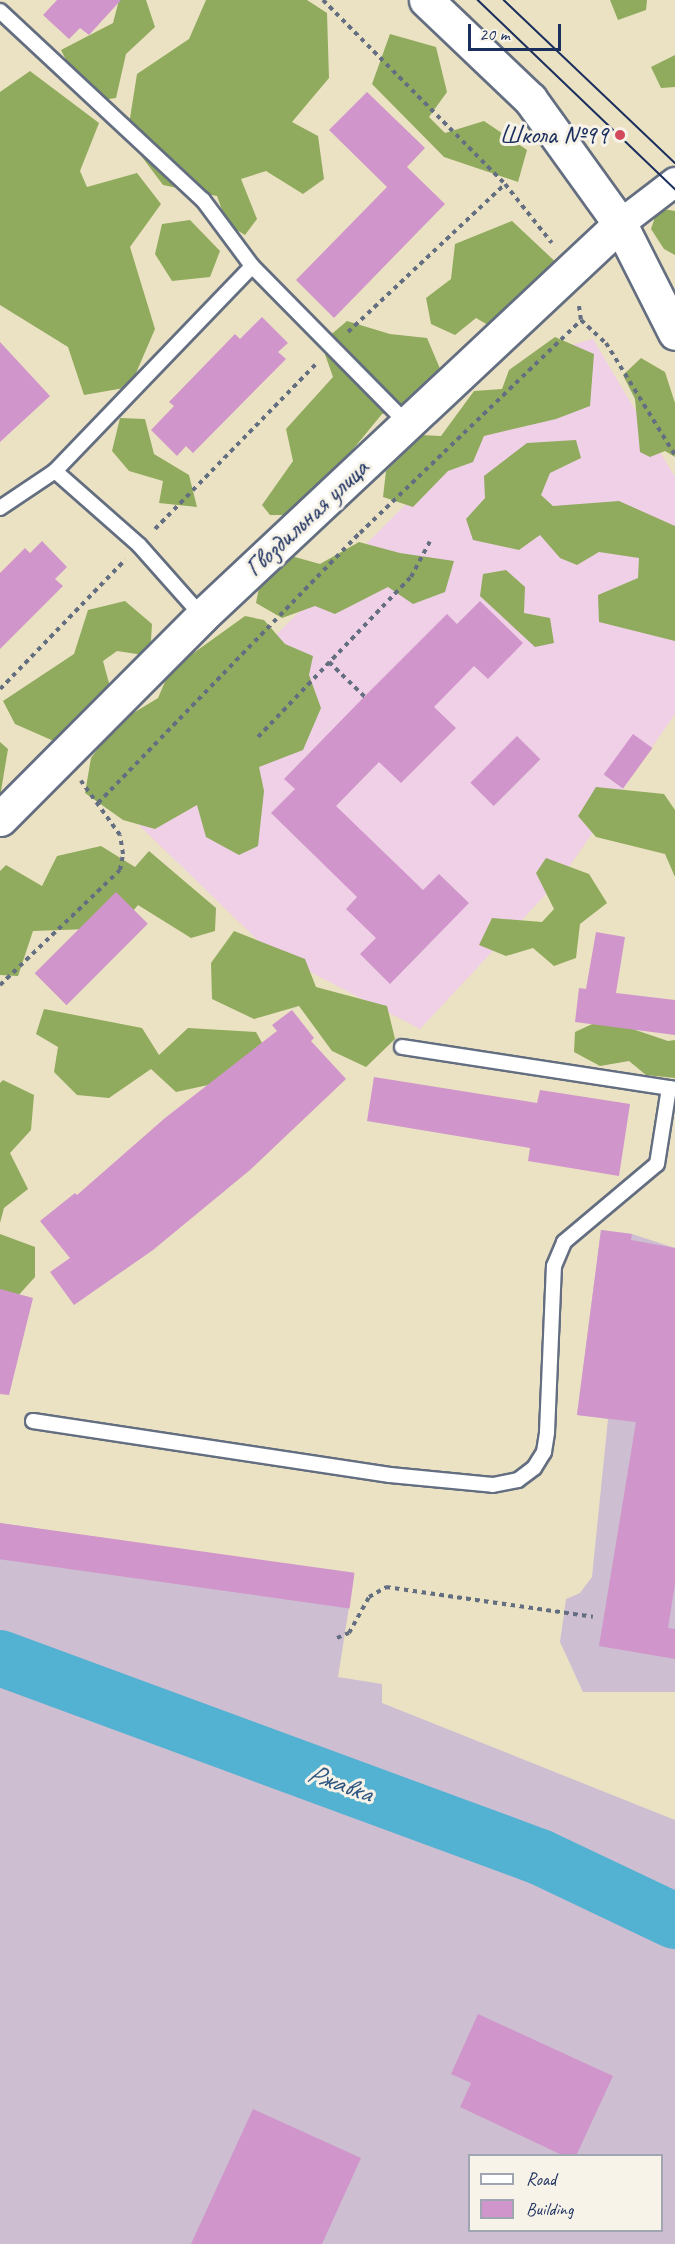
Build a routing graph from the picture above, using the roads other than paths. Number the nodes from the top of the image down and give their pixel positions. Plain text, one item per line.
1 (426, 0) edge
2 (0, 11) edge
3 (675, 182) edge
4 (620, 224) junction
5 (252, 266) junction
6 (675, 333) edge
7 (408, 424) junction
8 (55, 471) junction
9 (0, 508) edge
10 (202, 616) junction
11 (0, 819) edge
12 (402, 1047) dead end
13 (672, 1088) edge
14 (33, 1422) dead end

1 - 4 street
2 - 5 lane
3 - 4 street
4 - 6 street
4 - 7 street, Гвоздильная улица
5 - 7 lane
5 - 8 lane
7 - 10 street, Гвоздильная улица
8 - 9 lane
8 - 10 lane
10 - 11 street, Гвоздильная улица
12 - 13 lane
13 - 14 lane

